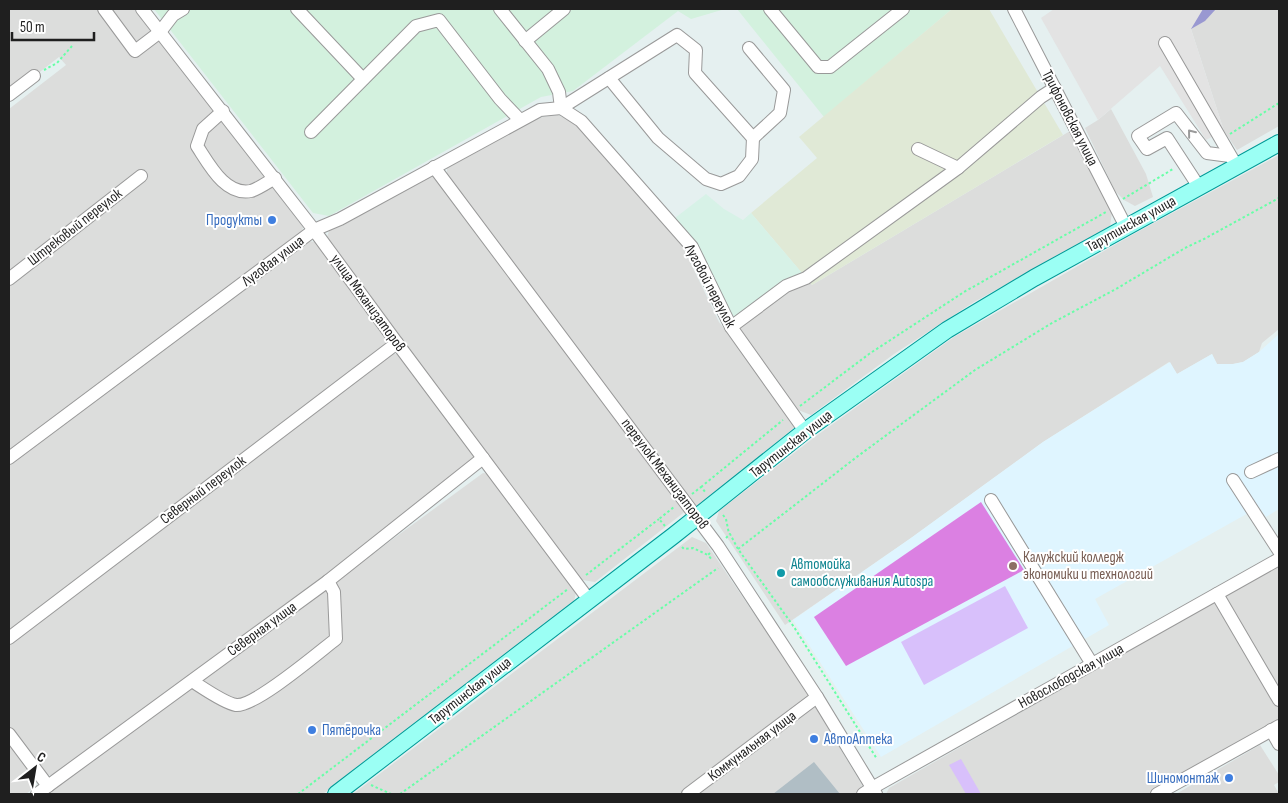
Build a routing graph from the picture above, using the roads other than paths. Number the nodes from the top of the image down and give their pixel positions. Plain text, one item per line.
1 (104, 9) edge
2 (142, 9) edge
3 (183, 9) edge
4 (297, 9) edge
5 (500, 9) edge
6 (564, 9) edge
7 (770, 9) edge
8 (903, 9) edge
9 (1014, 9) edge
10 (160, 32) junction
11 (525, 41) junction
12 (1165, 43) dead end
13 (749, 48) dead end
14 (34, 76) road end
15 (609, 78) junction
16 (363, 79) junction
17 (1055, 88) junction
18 (9, 95) edge
19 (561, 108) junction
20 (223, 110) junction
21 (520, 120) junction
22 (311, 132) dead end
23 (752, 138) junction
24 (1279, 143) edge
25 (918, 149) dead end
26 (1233, 161) junction
27 (434, 167) junction
28 (958, 168) junction
29 (141, 176) dead end
30 (275, 178) junction
31 (1199, 187) junction
32 (1126, 227) junction
33 (314, 230) junction
34 (9, 279) edge
35 (731, 327) junction
36 (397, 343) junction
37 (805, 432) junction
38 (9, 458) edge
39 (483, 458) junction
40 (1279, 459) edge
41 (1251, 472) dead end
42 (1234, 480) dead end
43 (991, 500) dead end
44 (697, 517) junction
45 (1279, 551) edge
46 (1279, 559) edge
47 (328, 581) junction
48 (1218, 594) junction
49 (589, 600) junction
50 (9, 638) edge
51 (1092, 664) junction
52 (192, 680) junction
53 (817, 697) junction
54 (1279, 700) edge
55 (1275, 728) edge
56 (9, 734) edge
57 (1279, 744) edge
58 (48, 786) junction
59 (870, 792) edge
60 (37, 794) edge
61 (336, 794) edge
62 (688, 794) edge
63 (1157, 794) edge

1 - 10 street
2 - 10 street, улица Механизаторов
3 - 10 street
4 - 16 street
5 - 11 street
6 - 11 street
7 - 8 street
9 - 17 street, Трифоновская улица
10 - 20 street, улица Механизаторов
11 - 19 street
12 - 26 street
13 - 23 street
14 - 18 street
15 - 19 street
15 - 23 street
15 - 23 street
16 - 21 street
16 - 22 street
17 - 28 street
17 - 32 street, Трифоновская улица
19 - 21 street, Луговая улица
19 - 35 street, Луговой переулок
20 - 30 street, улица Механизаторов
20 - 30 street
21 - 27 street, Луговая улица
24 - 26 main road, Тарутинская улица
25 - 28 street
26 - 31 main road, Тарутинская улица
26 -> 31 street
27 - 33 street, Луговая улица
27 - 44 street, переулок Механизаторов
28 - 35 street
29 - 34 street, Штрековый переулок
30 - 33 street, улица Механизаторов
31 - 32 main road, Тарутинская улица
32 - 37 main road, Тарутинская улица
33 - 36 street, улица Механизаторов
33 - 38 street, Луговая улица
35 - 37 street, Луговой переулок
36 - 39 street, улица Механизаторов
36 - 50 street, Северный переулок
37 - 44 main road, Тарутинская улица
39 - 47 street, Северная улица
39 - 49 street, улица Механизаторов
40 - 41 street
42 - 45 street
43 - 51 street
44 - 49 main road, Тарутинская улица
44 - 53 street, переулок Механизаторов
46 - 48 street, Новослободская улица
47 - 52 street, Северная улица
47 - 52 street
48 - 51 street, Новослободская улица
48 - 54 street
49 - 61 main road, Тарутинская улица
51 - 59 street, Новослободская улица
52 - 58 street, Северная улица
53 - 59 street, переулок Механизаторов
53 - 62 street, Коммунальная улица
55 - 57 street
55 - 63 street
56 - 58 street
58 - 60 street, Северная улица

